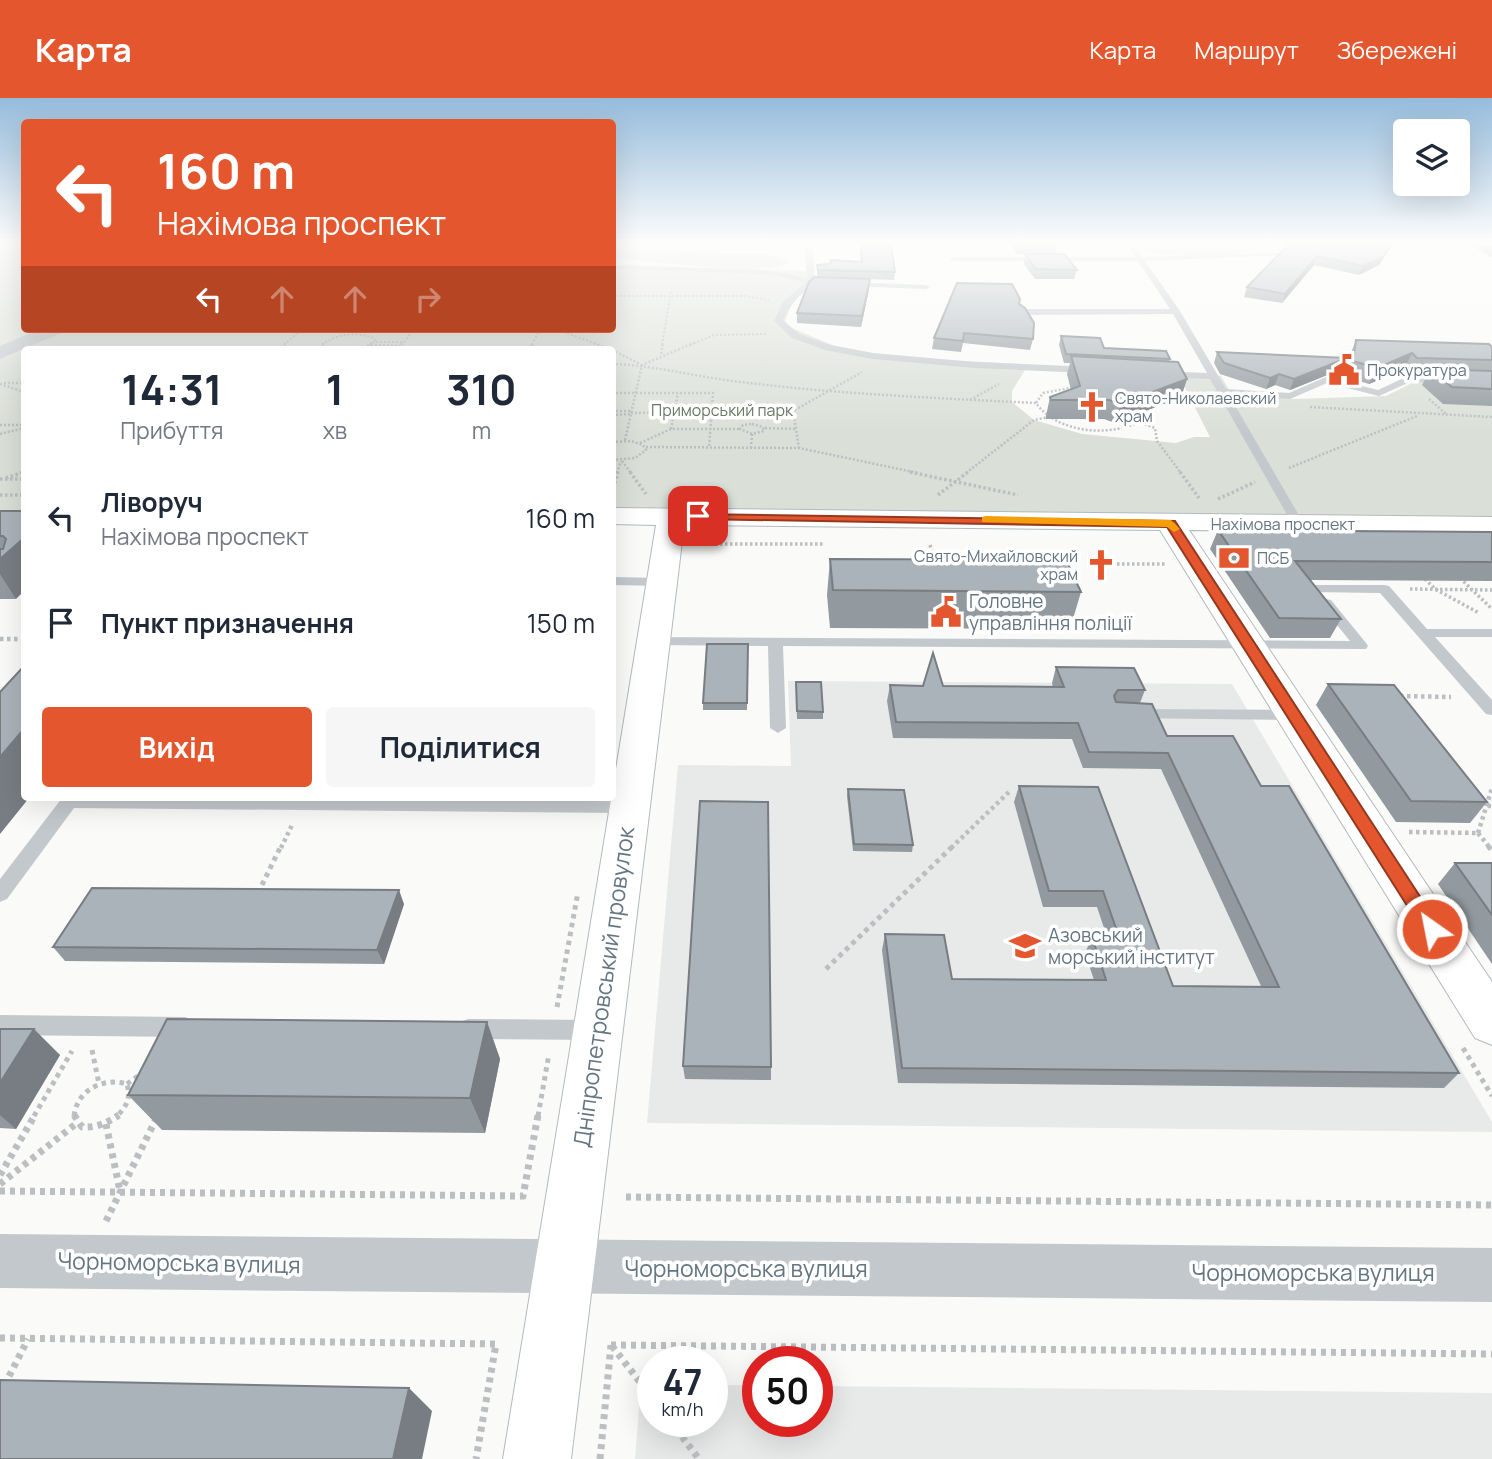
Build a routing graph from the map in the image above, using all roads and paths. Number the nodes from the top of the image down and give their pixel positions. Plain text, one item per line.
1 (668, 308) edge
2 (784, 308) edge
3 (1174, 308) edge
4 (1176, 311) junction
5 (1023, 312) edge
6 (46, 333) edge
7 (297, 333) edge
8 (411, 333) edge
9 (568, 333) edge
10 (792, 334) junction
11 (375, 342) junction
12 (403, 342) junction
13 (371, 345) joint
14 (282, 346) edge
15 (323, 346) edge
16 (400, 346) joint
17 (602, 346) edge
18 (616, 352) edge
19 (0, 353) edge
20 (661, 355) junction
21 (616, 364) edge
22 (642, 365) junction
23 (1102, 371) edge
24 (1144, 373) edge
25 (1213, 376) junction
26 (1492, 382) edge
27 (21, 383) edge
28 (0, 384) edge
29 (830, 388) junction
30 (21, 391) edge
31 (1222, 392) junction
32 (616, 393) edge
33 (636, 393) junction
34 (678, 393) junction
35 (1036, 403) junction
36 (1298, 406) dead end
37 (751, 411) junction
38 (793, 411) junction
39 (674, 412) junction
40 (712, 412) junction
41 (616, 413) edge
42 (631, 413) junction
43 (1421, 414) junction
44 (1048, 417) junction
45 (1492, 417) edge
46 (1141, 423) junction
47 (752, 424) junction
48 (0, 425) edge
49 (21, 426) edge
50 (21, 427) edge
51 (765, 428) junction
52 (671, 429) junction
53 (709, 429) junction
54 (740, 429) junction
55 (796, 429) junction
56 (0, 434) edge
57 (752, 434) junction
58 (625, 440) junction
59 (616, 441) edge
60 (640, 443) junction
61 (646, 447) junction
62 (709, 448) junction
63 (751, 448) junction
64 (799, 449) junction
65 (616, 460) edge
66 (621, 461) junction
67 (616, 464) edge
68 (21, 473) edge
69 (1270, 476) junction
70 (1, 479) edge
71 (21, 479) edge
72 (616, 480) edge
73 (954, 481) junction
74 (0, 495) edge
75 (21, 495) edge
76 (1018, 495) dead end
77 (932, 500) dead end
78 (1202, 502) dead end
79 (1211, 502) dead end
80 (658, 504) junction
81 (616, 515) edge
82 (1171, 523) junction
83 (1298, 524) junction
84 (1492, 525) edge
85 (930, 545) dead end
86 (1117, 564) dead end
87 (1161, 564) dead end
88 (1416, 569) edge
89 (937, 570) edge
90 (1455, 573) edge
91 (616, 581) edge
92 (661, 582) junction
93 (1384, 589) junction
94 (1435, 589) junction
95 (1472, 590) junction
96 (1492, 590) edge
97 (1492, 609) edge
98 (1480, 614) dead end
99 (1423, 633) junction
100 (1492, 633) edge
101 (0, 639) edge
102 (21, 639) edge
103 (653, 641) junction
104 (775, 642) junction
105 (1249, 645) junction
106 (1388, 696) edge
107 (1400, 696) junction
108 (1480, 697) junction
109 (1409, 707) edge
110 (1492, 710) edge
111 (1119, 713) edge
112 (1294, 715) junction
113 (778, 728) dead end
114 (1492, 788) edge
115 (1010, 790) dead end
116 (1478, 795) edge
117 (69, 801) edge
118 (128, 801) edge
119 (479, 802) edge
120 (302, 804) junction
121 (1489, 806) edge
122 (629, 807) junction
123 (1405, 832) dead end
124 (1478, 833) junction
125 (1492, 851) edge
126 (0, 866) edge
127 (21, 866) junction
128 (579, 885) dead end
129 (0, 894) edge
130 (253, 903) edge
131 (826, 969) dead end
132 (1492, 1023) edge
133 (0, 1025) edge
134 (87, 1026) junction
135 (200, 1027) edge
136 (444, 1028) edge
137 (553, 1029) junction
138 (598, 1030) junction
139 (148, 1068) edge
140 (99, 1084) junction
141 (127, 1084) junction
142 (160, 1110) edge
143 (77, 1123) junction
144 (106, 1124) junction
145 (0, 1175) edge
146 (0, 1184) edge
147 (0, 1191) edge
148 (120, 1192) junction
149 (626, 1197) dead end
150 (1492, 1205) edge
151 (0, 1261) edge
152 (87, 1262) junction
153 (565, 1267) junction
154 (1492, 1275) edge
155 (0, 1338) edge
156 (28, 1339) junction
157 (611, 1345) junction
158 (1492, 1354) edge
159 (637, 1378) edge
160 (0, 1394) edge
161 (682, 1437) edge
162 (475, 1459) edge
163 (537, 1459) edge
164 (600, 1459) edge
165 (699, 1459) edge

1 - 20 path
2 - 10 lane
3 - 4 lane
4 - 5 lane
4 - 25 lane
6 - 19 street
7 - 14 path
8 - 12 path
9 - 17 path
10 - 20 path
10 - 23 lane
11 - 12 path
11 - 13 path
11 - 15 path
12 - 16 path
13 - 16 path
18 - 22 path
20 - 22 path
21 - 22 path
22 - 29 path
22 - 33 path
24 - 25 lane
25 - 31 lane
26 - 31 lane
27 - 28 path
28 - 30 path
29 - 35 path
29 - 38 path
31 - 69 lane
32 - 33 path
33 - 34 path
33 - 42 path
34 - 39 path
34 - 40 path
35 - 44 path
35 - 46 path
36 - 43 path
37 - 38 path
37 - 40 path
37 - 47 path
38 - 55 path
39 - 40 path
39 - 42 path
39 - 52 path
40 - 53 path
41 - 42 path
42 - 58 path
43 - 45 path
43 - 69 path
44 - 46 path
44 - 73 path
46 - 78 path
47 - 51 path
47 - 54 path
48 - 49 path
50 - 56 path
51 - 55 path
51 - 57 path
52 - 53 path
52 - 60 path
53 - 54 path
53 - 62 path
54 - 57 path
55 - 64 path
57 - 63 path
58 - 59 path
58 - 60 path
60 - 61 path
61 - 62 path
61 - 66 path
62 - 63 path
63 - 64 path
64 - 73 path
65 - 66 path
66 - 67 path
66 - 72 path
66 - 80 path
68 - 70 path
69 - 79 path
69 - 83 lane
70 - 71 path
73 - 76 path
73 - 77 path
74 - 75 path
80 - 81 main road, Нахімова проспект
80 - 82 main road, Нахімова проспект
80 - 92 main road, Дніпропетровський провулок
82 - 83 main road, Нахімова проспект
82 - 105 main road
83 - 84 main road, Нахімова проспект
85 - 89 path
86 - 87 path
88 - 94 path
90 - 95 path
91 - 92 lane
92 - 103 main road, Дніпропетровський провулок
93 - 94 path
93 - 99 lane
93 - 105 lane
94 - 95 path
94 - 98 path
95 - 96 path
95 - 97 path
99 - 100 lane
99 - 108 lane
101 - 102 path
103 - 104 lane
103 - 122 main road, Дніпропетровський провулок
104 - 105 lane
104 - 113 lane
105 - 112 main road
106 - 107 path
107 - 108 path
107 - 109 path
108 - 110 lane
111 - 112 lane
112 - 132 main road
114 - 121 path
115 - 131 path
116 - 121 path
117 - 127 lane
118 - 120 lane
119 - 120 lane
119 - 122 lane
120 - 130 path
121 - 124 path
122 - 138 main road, Дніпропетровський провулок
123 - 124 path
124 - 125 path
126 - 127 lane
127 - 129 lane
128 - 137 path
133 - 134 lane
134 - 135 lane
134 - 140 path
134 - 145 path
136 - 137 lane
137 - 138 lane
137 - 148 path
138 - 153 main road, Дніпропетровський провулок
139 - 141 path
140 - 141 path
140 - 143 path
141 - 144 path
142 - 148 path
143 - 144 path
143 - 146 path
144 - 148 path
147 - 148 path
148 - 152 path
149 - 150 path
151 - 152 street, Чорноморська вулиця
152 - 153 street, Чорноморська вулиця
153 - 154 street, Чорноморська вулиця
153 - 163 main road, Дніпропетровський провулок
155 - 156 path
156 - 160 path
156 - 162 path
157 - 158 path
157 - 159 path
157 - 164 path
161 - 165 path

